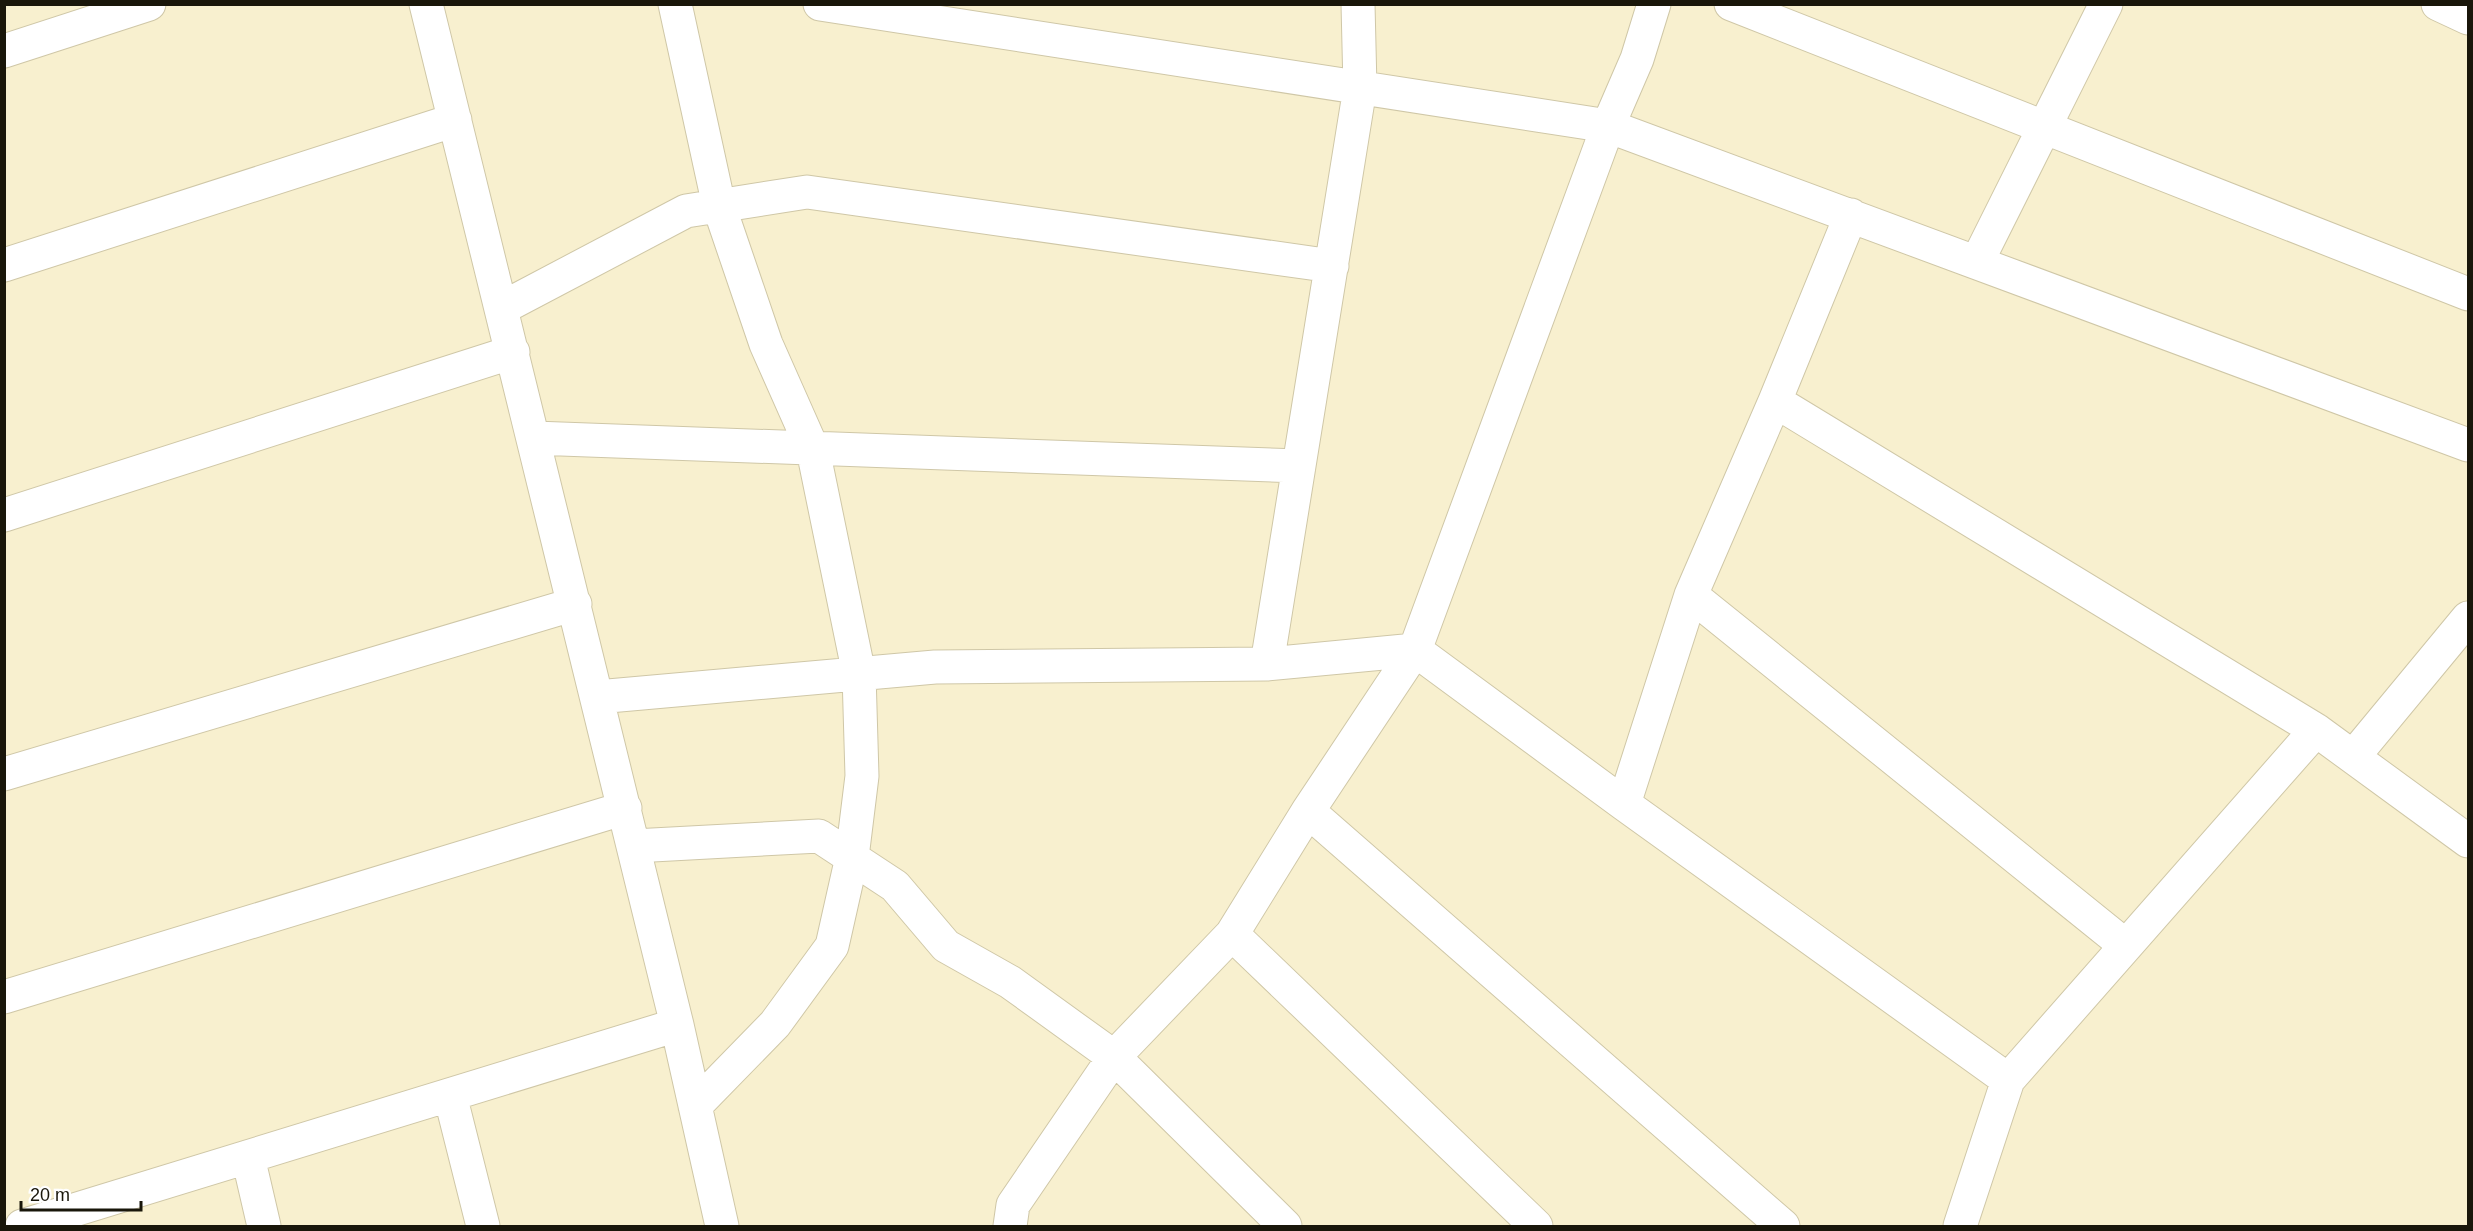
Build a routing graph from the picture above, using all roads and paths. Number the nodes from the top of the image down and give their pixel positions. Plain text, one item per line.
1 (149, 4) edge
2 (426, 4) edge
3 (675, 4) edge
4 (820, 4) edge
5 (1358, 4) edge
6 (1654, 4) edge
7 (1731, 4) edge
8 (2106, 4) edge
9 (2438, 4) edge
10 (2469, 18) edge
11 (4, 51) edge
12 (1360, 88) junction
13 (455, 120) junction
14 (1608, 126) junction
15 (2046, 128) junction
16 (719, 206) junction
17 (1851, 215) junction
18 (1977, 262) junction
19 (4, 265) edge
20 (1332, 266) junction
21 (2469, 294) edge
22 (502, 308) junction
23 (513, 352) junction
24 (1775, 401) junction
25 (534, 438) junction
26 (2469, 445) edge
27 (813, 450) junction
28 (1299, 466) junction
29 (4, 515) edge
30 (1691, 595) junction
31 (575, 604) junction
32 (2469, 618) edge
33 (1415, 650) junction
34 (1267, 664) junction
35 (859, 674) junction
36 (597, 697) junction
37 (2316, 730) junction
38 (2353, 757) junction
39 (4, 774) edge
40 (1624, 804) junction
41 (625, 808) junction
42 (1308, 811) junction
43 (2469, 841) edge
44 (634, 846) junction
45 (852, 857) junction
46 (1233, 934) junction
47 (2126, 946) junction
48 (4, 998) edge
49 (677, 1025) junction
50 (1114, 1058) junction
51 (2008, 1080) junction
52 (450, 1095) junction
53 (695, 1106) junction
54 (248, 1158) junction
55 (22, 1227) edge
56 (264, 1227) edge
57 (483, 1227) edge
58 (722, 1227) edge
59 (1010, 1227) edge
60 (1285, 1227) edge
61 (1536, 1227) edge
62 (1783, 1227) edge
63 (1960, 1227) edge

1 - 11 street
2 - 13 street
3 - 16 street
4 - 12 street
5 - 12 street
6 - 14 street
7 - 15 street
8 - 15 street
9 - 10 street
12 - 14 street
12 - 20 street
13 - 19 street
13 - 22 street
14 - 17 street
14 - 33 street
15 - 18 street
15 - 21 street
16 - 20 street
16 - 22 street
16 - 27 street
17 - 18 street
17 - 24 street
18 - 26 street
20 - 28 street
22 - 23 street
23 - 25 street
23 - 29 street
24 - 30 street
24 - 37 street
25 - 27 street
25 - 31 street
27 - 28 street
27 - 35 street
28 - 34 street
30 - 40 street
30 - 47 street
31 - 36 street
31 - 39 street
32 - 38 street
33 - 34 street
33 - 40 street
33 - 42 street
34 - 35 street
35 - 36 street
35 - 45 street
36 - 41 street
37 - 38 street
37 - 47 street
38 - 43 street
40 - 51 street
41 - 44 street
41 - 48 street
42 - 46 street
42 - 62 street
44 - 45 street
44 - 49 street
45 - 50 street
45 - 53 street
46 - 50 street
46 - 61 street
47 - 51 street
49 - 52 street
49 - 53 street
50 - 59 street
50 - 60 street
51 - 63 street
52 - 54 street
52 - 57 street
53 - 58 street
54 - 55 street
54 - 56 street

